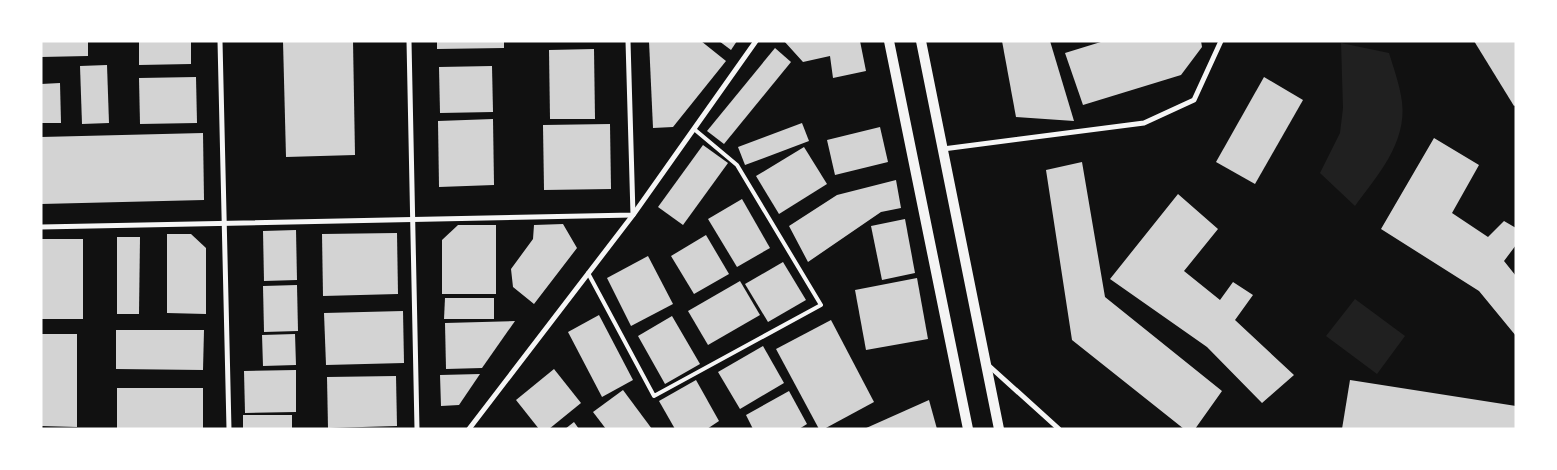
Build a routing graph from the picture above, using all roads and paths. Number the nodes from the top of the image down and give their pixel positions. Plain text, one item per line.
1 (220, 41) edge
2 (409, 41) edge
3 (628, 41) edge
4 (756, 41) edge
5 (889, 41) edge
6 (920, 41) edge
7 (1221, 41) edge
8 (694, 129) junction
9 (942, 149) junction
10 (633, 215) junction
11 (413, 220) junction
12 (225, 224) junction
13 (41, 227) edge
14 (588, 273) junction
15 (986, 364) junction
16 (229, 429) edge
17 (418, 429) edge
18 (468, 429) edge
19 (968, 429) edge
20 (999, 429) edge
21 (1058, 429) edge

1 - 12 street
2 - 11 street
3 - 10 street
4 - 8 street
5 - 19 main road
6 - 9 main road
7 - 9 street
8 - 10 street
8 - 14 lane
9 - 15 main road
10 - 11 street
10 - 14 street
11 - 12 street
11 - 17 street
12 - 13 street
12 - 16 street
14 - 18 street
15 - 20 main road
15 - 21 street

